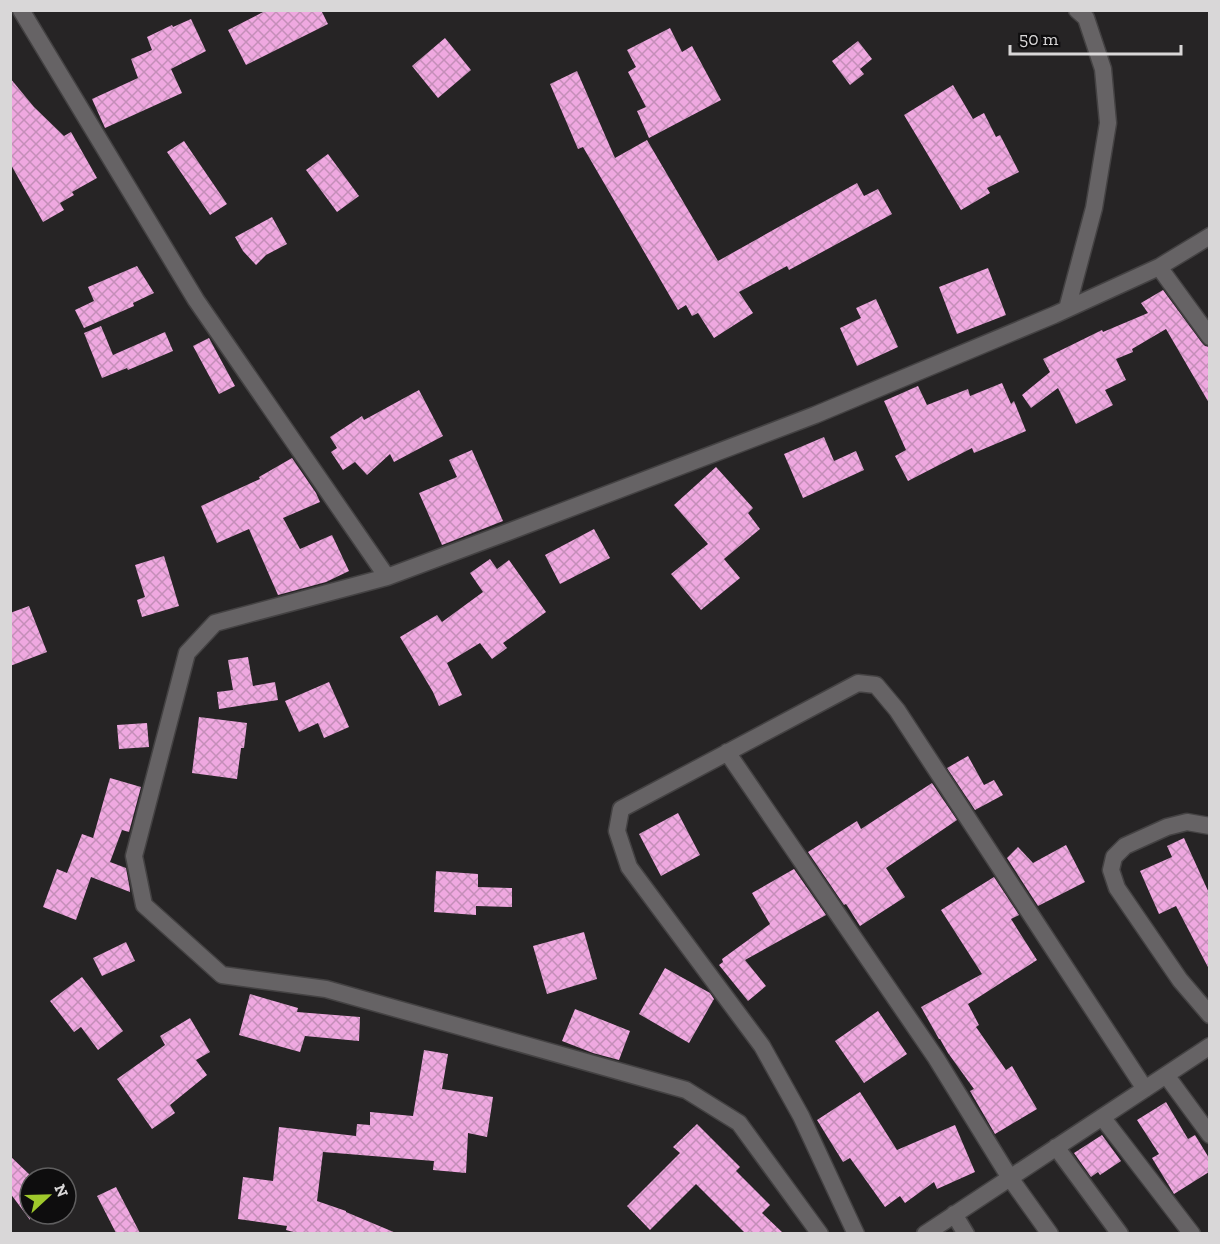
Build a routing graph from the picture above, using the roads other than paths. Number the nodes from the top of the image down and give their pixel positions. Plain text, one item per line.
1 (21, 10) edge
2 (1077, 10) edge
3 (1209, 236) edge
4 (1159, 267) junction
5 (1067, 309) junction
6 (1209, 338) edge
7 (387, 577) junction
8 (727, 752) junction
9 (1209, 826) edge
10 (1209, 1015) edge
11 (1209, 1046) edge
12 (1166, 1075) junction
13 (1144, 1089) junction
14 (1102, 1117) junction
15 (1209, 1135) edge
16 (1056, 1147) junction
17 (1010, 1178) junction
18 (954, 1214) junction
19 (820, 1233) edge
20 (856, 1233) edge
21 (925, 1233) edge
22 (966, 1233) edge
23 (1050, 1233) edge
24 (1120, 1233) edge
25 (1192, 1233) edge

1 - 7 street
2 - 5 street
3 - 4 street
4 - 5 street
4 - 6 street
5 - 7 street
7 - 19 street
8 - 13 street
8 - 17 street
8 - 20 street
9 - 10 street
11 - 12 street
12 - 13 street
12 - 15 street
13 - 14 street
14 - 16 street
14 - 25 street
16 - 17 street
16 - 24 street
17 - 18 street
17 - 23 street
18 - 21 street
18 - 22 street

